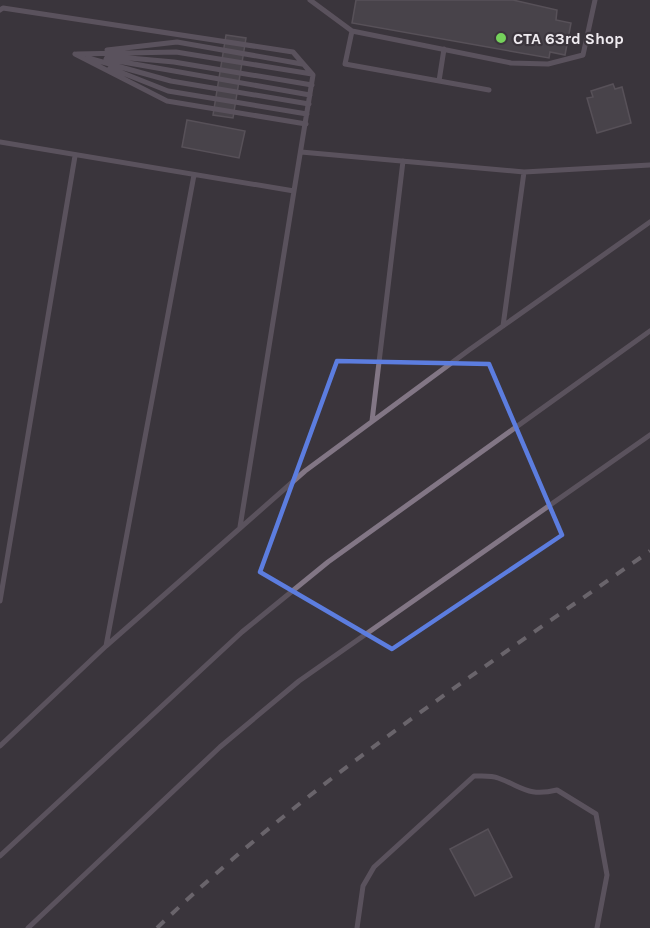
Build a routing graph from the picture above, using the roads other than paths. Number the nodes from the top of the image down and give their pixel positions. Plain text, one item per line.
1 (310, 0) edge
2 (595, 0) edge
3 (0, 10) edge
4 (352, 31) junction
5 (444, 49) junction
6 (75, 54) junction
7 (303, 64) junction
8 (313, 75) junction
9 (439, 81) junction
10 (312, 85) junction
11 (489, 90) dead end
12 (310, 95) junction
13 (309, 104) junction
14 (307, 114) junction
15 (306, 124) junction
16 (0, 141) edge
17 (301, 152) junction
18 (75, 156) junction
19 (403, 161) junction
20 (650, 165) edge
21 (524, 172) junction
22 (194, 175) junction
23 (294, 191) junction
24 (650, 222) edge
25 (503, 326) junction
26 (650, 331) edge
27 (372, 421) junction
28 (650, 435) edge
29 (240, 528) junction
30 (0, 602) edge
31 (106, 646) junction
32 (0, 746) edge
33 (0, 856) edge
34 (28, 928) edge
35 (357, 928) edge
36 (597, 928) edge

1 - 4 lane
2 - 5 lane
3 - 7 lane
4 - 5 lane
4 - 9 lane
5 - 9 lane
6 - 7 lane
6 - 8 lane
6 - 10 lane
6 - 12 lane
6 - 13 lane
6 - 14 lane
6 - 15 lane
7 - 8 lane
8 - 10 lane
9 - 11 lane
10 - 12 lane
12 - 13 lane
13 - 14 lane
14 - 15 lane
15 - 17 lane
16 - 18 lane
17 - 19 lane
17 - 23 lane
18 - 22 lane
18 - 30 lane
19 - 21 lane
19 - 27 lane
20 - 21 lane
21 - 25 lane
22 - 23 lane
22 - 31 lane
23 - 29 lane
24 - 25 lane
25 - 27 lane
26 - 33 lane
27 - 29 lane
28 - 34 lane
29 - 31 lane
31 - 32 lane
35 - 36 lane

